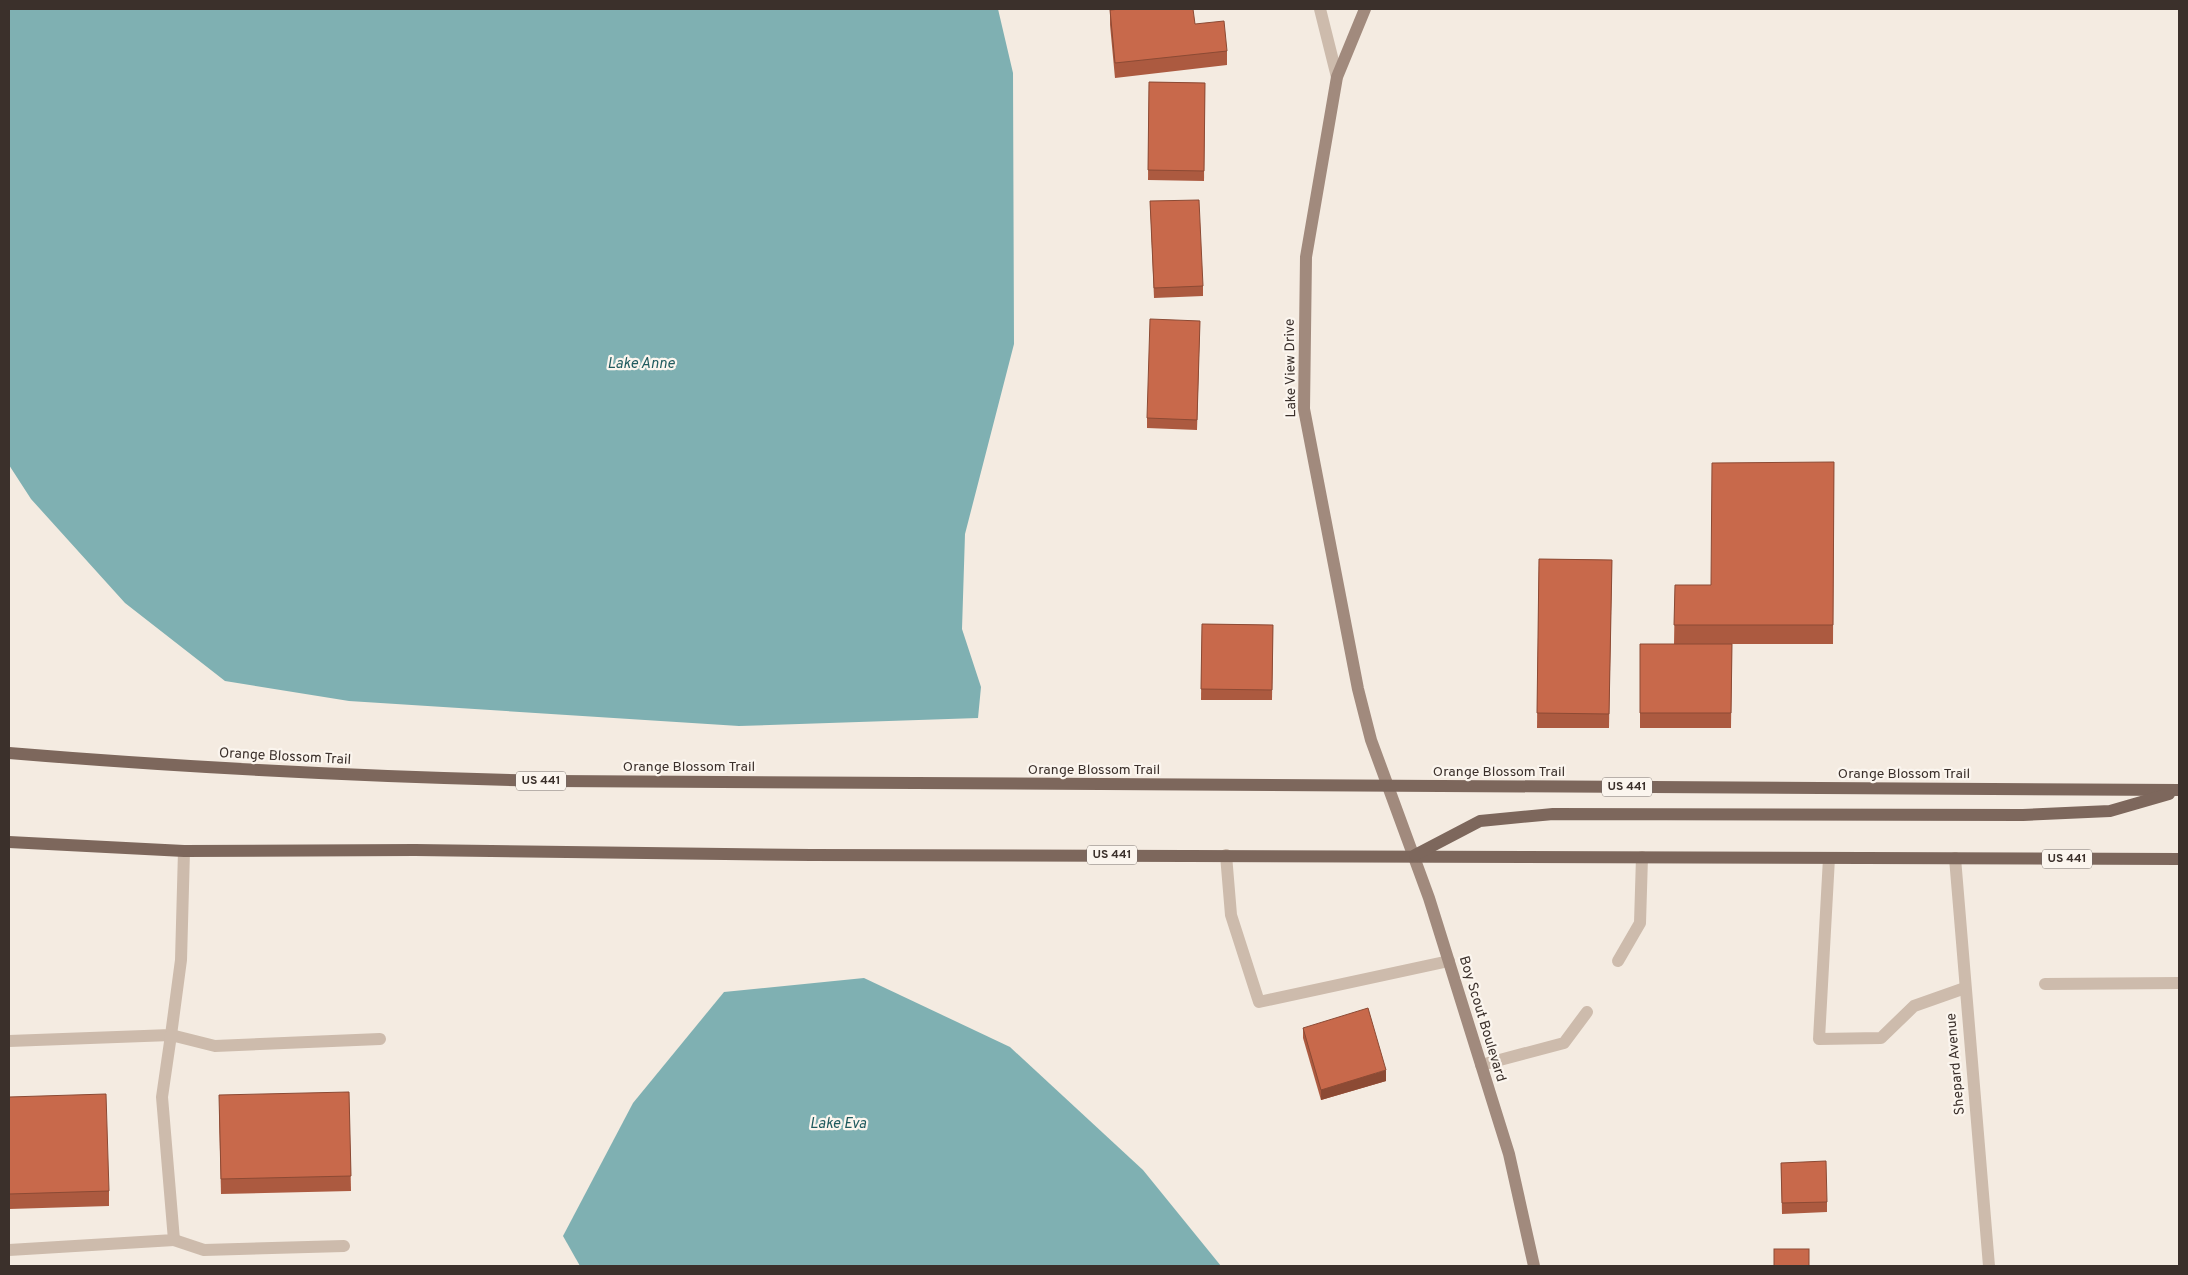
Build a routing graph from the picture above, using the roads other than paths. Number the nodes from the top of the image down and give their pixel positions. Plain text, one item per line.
1 (1320, 9) edge
2 (1365, 9) edge
3 (1337, 77) junction
4 (9, 753) edge
5 (1386, 786) junction
6 (2179, 790) edge
7 (9, 842) edge
8 (184, 851) junction
9 (1226, 855) junction
10 (1413, 856) junction
11 (1642, 857) junction
12 (1829, 858) junction
13 (1955, 858) junction
14 (2179, 859) edge
15 (1449, 961) junction
16 (1618, 961) dead end
17 (2179, 983) edge
18 (2045, 984) dead end
19 (1965, 988) junction
20 (1586, 1012) dead end
21 (170, 1034) junction
22 (380, 1039) dead end
23 (9, 1041) edge
24 (1481, 1065) junction
25 (174, 1240) junction
26 (344, 1246) dead end
27 (9, 1250) edge
28 (1534, 1266) edge
29 (1989, 1266) edge

1 - 3 street
2 - 3 street, Lake View Drive
3 - 5 street, Lake View Drive
4 - 5 main road, Orange Blossom Trail / US 441
5 - 6 main road, Orange Blossom Trail / US 441
5 - 10 street, Boy Scout Boulevard
6 - 10 main road
7 - 8 main road, US 441
8 - 9 main road, US 441
8 - 21 street
9 - 10 main road, US 441
9 - 15 street
10 - 11 main road, US 441
10 - 15 street, Boy Scout Boulevard
11 - 12 main road, US 441
11 - 16 street
12 - 13 main road, US 441
12 - 19 street
13 - 14 main road, US 441
13 - 19 street, Shepard Avenue
15 - 24 street, Boy Scout Boulevard
17 - 18 street
19 - 29 street, Shepard Avenue
20 - 24 street
21 - 22 street
21 - 23 street
21 - 25 street
24 - 28 street, Boy Scout Boulevard
25 - 26 street
25 - 27 street

